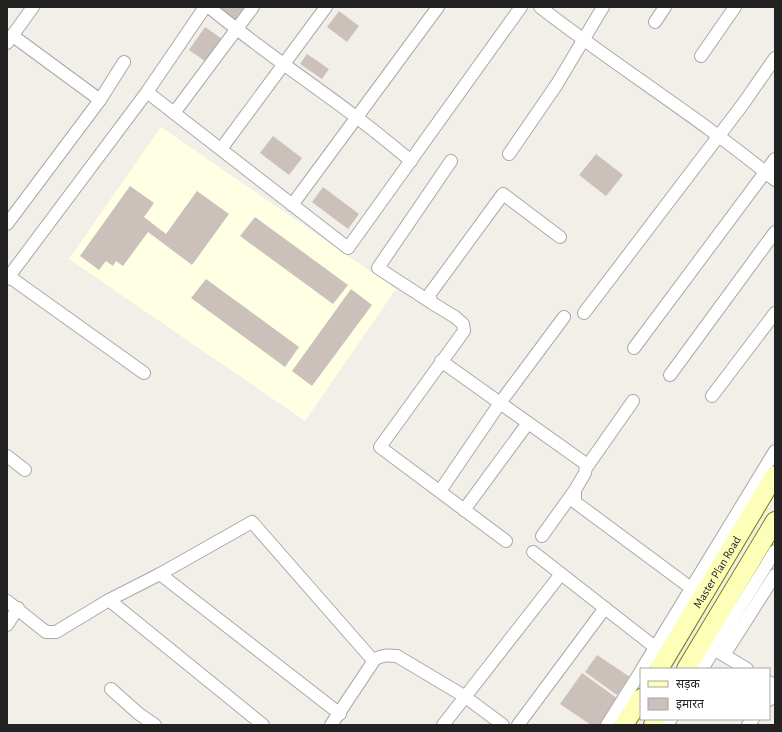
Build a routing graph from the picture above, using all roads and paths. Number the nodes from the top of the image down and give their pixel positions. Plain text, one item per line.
1 (33, 7) edge
2 (205, 7) edge
3 (209, 7) edge
4 (253, 7) edge
5 (326, 7) edge
6 (438, 7) edge
7 (521, 7) edge
8 (540, 7) edge
9 (603, 7) edge
10 (665, 7) edge
11 (735, 7) edge
12 (655, 22) dead end
13 (236, 29) junction
14 (10, 39) edge
15 (583, 40) junction
16 (701, 56) dead end
17 (775, 58) edge
18 (124, 62) dead end
19 (283, 65) junction
20 (147, 92) junction
21 (100, 100) junction
22 (174, 113) junction
23 (356, 117) junction
24 (719, 136) junction
25 (221, 149) junction
26 (509, 154) dead end
27 (775, 159) edge
28 (411, 161) junction
29 (451, 161) dead end
30 (765, 172) junction
31 (775, 180) edge
32 (292, 205) junction
33 (7, 224) edge
34 (775, 232) edge
35 (560, 237) dead end
36 (8, 277) edge
37 (432, 303) junction
38 (775, 313) edge
39 (584, 314) dead end
40 (564, 317) dead end
41 (634, 348) dead end
42 (441, 361) junction
43 (144, 373) dead end
44 (670, 376) dead end
45 (712, 396) dead end
46 (633, 401) dead end
47 (500, 403) junction
48 (528, 423) junction
49 (775, 451) edge
50 (7, 456) edge
51 (586, 468) junction
52 (25, 470) dead end
53 (775, 475) edge
54 (575, 490) junction
55 (440, 491) junction
56 (464, 510) junction
57 (775, 521) edge
58 (542, 536) dead end
59 (506, 541) dead end
60 (775, 550) edge
61 (533, 552) dead end
62 (160, 574) junction
63 (561, 574) junction
64 (775, 575) edge
65 (691, 588) junction
66 (109, 600) junction
67 (7, 601) edge
68 (18, 608) junction
69 (605, 608) junction
70 (7, 625) edge
71 (656, 648) junction
72 (719, 652) junction
73 (375, 659) junction
74 (643, 668) edge
75 (660, 668) edge
76 (687, 668) edge
77 (703, 668) edge
78 (745, 668) edge
79 (640, 673) edge
80 (111, 689) dead end
81 (464, 696) junction
82 (640, 700) edge
83 (340, 714) junction
84 (155, 725) edge
85 (263, 725) edge
86 (331, 725) edge
87 (443, 725) edge
88 (503, 725) edge
89 (518, 725) edge
90 (607, 725) edge
91 (624, 725) edge

1 - 14 street
2 - 20 street
3 - 13 street
4 - 13 street
5 - 19 street
6 - 23 street
7 - 28 street
8 - 15 street
9 - 15 street
10 - 12 street
11 - 16 street
13 - 19 street
13 - 22 street
14 - 21 street
15 - 24 street
15 - 26 street
17 - 24 street
18 - 21 street
19 - 23 street
19 - 25 street
20 - 22 street
20 - 36 street
21 - 33 street
22 - 25 street
23 - 28 street
23 - 32 street
24 - 30 street
24 - 39 street
25 - 32 street
27 - 30 street
28 - 32 street
29 - 37 street
30 - 31 street
30 - 41 street
34 - 44 street
35 - 37 street
36 - 43 street
37 - 42 street
38 - 45 street
40 - 47 street
42 - 47 street
42 - 55 street
46 - 51 street
47 - 48 street
47 - 55 street
48 - 51 street
48 - 56 street
49 - 65 street
50 - 52 street
51 - 54 street
53 - 75 main road, Master Plan Road
54 - 58 street
54 - 65 street
55 - 56 street
56 - 59 street
57 - 76 main road, Master Plan Road
60 - 72 street
61 - 63 street
62 - 66 street
62 - 73 street
62 - 83 street
63 - 69 street
63 - 81 street
64 - 72 street
65 - 71 street
66 - 68 street
66 - 85 street
67 - 68 street
68 - 70 street
69 - 71 street
69 - 89 street
71 - 74 street
72 - 77 street
72 - 78 street
73 - 81 street
73 - 83 street
79 - 90 street
80 - 84 street
81 - 87 street
81 - 88 street
82 - 91 main road
83 - 86 street

